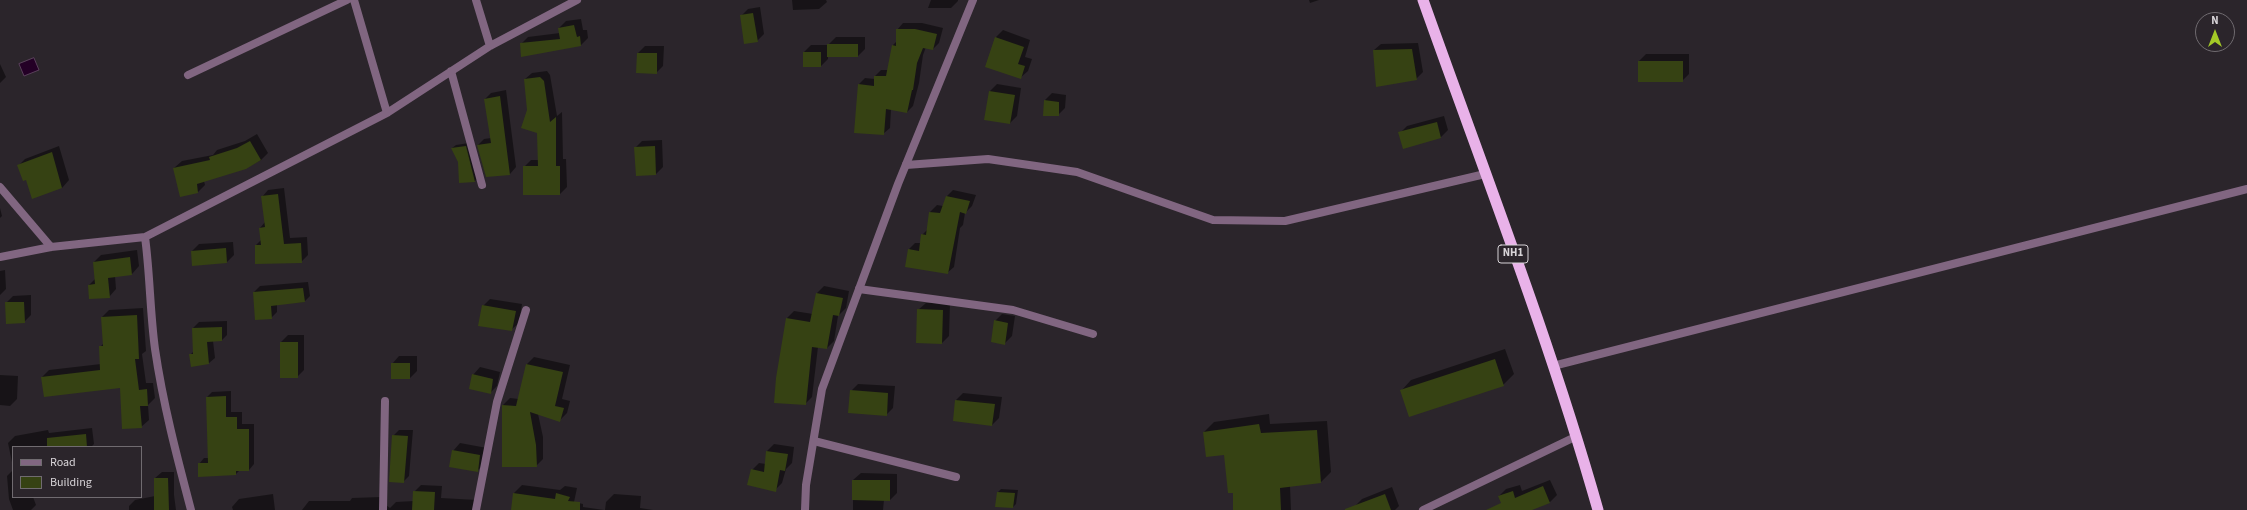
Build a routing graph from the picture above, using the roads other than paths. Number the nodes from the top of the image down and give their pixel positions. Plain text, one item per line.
1 (347, 0) edge
2 (354, 0) edge
3 (476, 0) edge
4 (577, 0) edge
5 (973, 0) edge
6 (1423, 0) edge
7 (490, 46) junction
8 (451, 71) junction
9 (188, 75) dead end
10 (387, 113) junction
11 (906, 165) junction
12 (1485, 174) junction
13 (482, 185) dead end
14 (0, 187) edge
15 (2247, 189) edge
16 (145, 237) junction
17 (51, 247) junction
18 (0, 257) edge
19 (859, 289) junction
20 (526, 310) dead end
21 (1093, 334) dead end
22 (1553, 366) junction
23 (385, 401) dead end
24 (1577, 436) junction
25 (814, 441) junction
26 (956, 477) dead end
27 (191, 510) edge
28 (383, 510) edge
29 (476, 510) edge
30 (805, 510) edge
31 (1423, 510) edge
32 (1598, 510) edge

1 - 9 street
2 - 10 street
3 - 7 street
4 - 7 street
5 - 11 street
6 - 12 highway, NH1
7 - 8 street
8 - 10 street
8 - 13 street
10 - 16 street
11 - 12 street
11 - 19 street
12 - 22 highway, NH1
14 - 17 street
15 - 22 street
16 - 17 street
16 - 27 street
17 - 18 street
19 - 21 street
19 - 25 street
20 - 29 street
22 - 24 highway, NH1
23 - 28 street
24 - 31 street
24 - 32 highway, NH1
25 - 26 street
25 - 30 street

